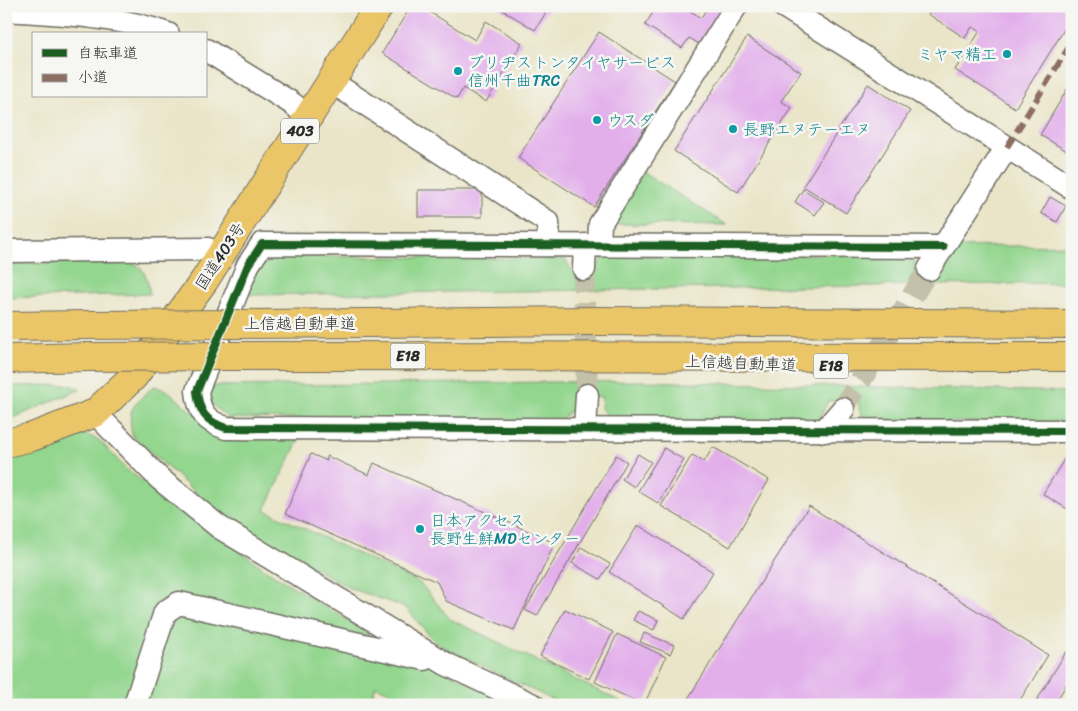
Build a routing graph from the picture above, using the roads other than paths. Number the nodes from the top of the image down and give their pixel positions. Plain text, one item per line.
1 (378, 6) edge
2 (736, 6) edge
3 (783, 6) edge
4 (6, 10) edge
5 (162, 32) edge
6 (208, 51) edge
7 (330, 83) junction
8 (310, 117) junction
9 (1007, 148) junction
10 (1072, 188) edge
11 (549, 245) junction
12 (592, 245) junction
13 (943, 247) junction
14 (208, 249) dead end
15 (6, 251) edge
16 (584, 269) tunnel mouth
17 (928, 269) tunnel mouth
18 (1072, 309) edge
19 (594, 321) junction
20 (1072, 324) edge
21 (6, 326) edge
22 (590, 356) junction
23 (1072, 357) edge
24 (6, 359) edge
25 (1072, 369) edge
26 (587, 395) tunnel mouth
27 (843, 409) tunnel mouth
28 (95, 413) junction
29 (585, 429) junction
30 (824, 431) junction
31 (1072, 431) edge
32 (6, 443) edge
33 (446, 664) junction
34 (135, 705) edge
35 (533, 705) edge

1 - 7 highway, 国道403号 / 403
2 - 12 street
3 - 9 street
4 - 5 street
6 - 8 street
7 - 8 highway, 国道403号 / 403
7 - 11 street
8 - 28 highway, 国道403号 / 403
9 - 10 street
9 - 13 street
11 - 12 street
11 - 29 street
12 - 13 street
12 - 16 street
13 - 17 street
14 - 15 street
18 - 19 highway, 上信越自動車道 / E18
19 - 20 highway, 上信越自動車道 / E18
19 - 21 highway, 上信越自動車道 / E18, bridge
22 - 23 highway, 上信越自動車道 / E18
22 - 24 highway, 上信越自動車道 / E18, bridge
22 - 25 highway, 上信越自動車道 / E18
26 - 29 street
27 - 30 street
28 - 32 highway, 国道403号 / 403
28 - 33 street
29 - 30 street
30 - 31 street
33 - 34 street
33 - 35 street

